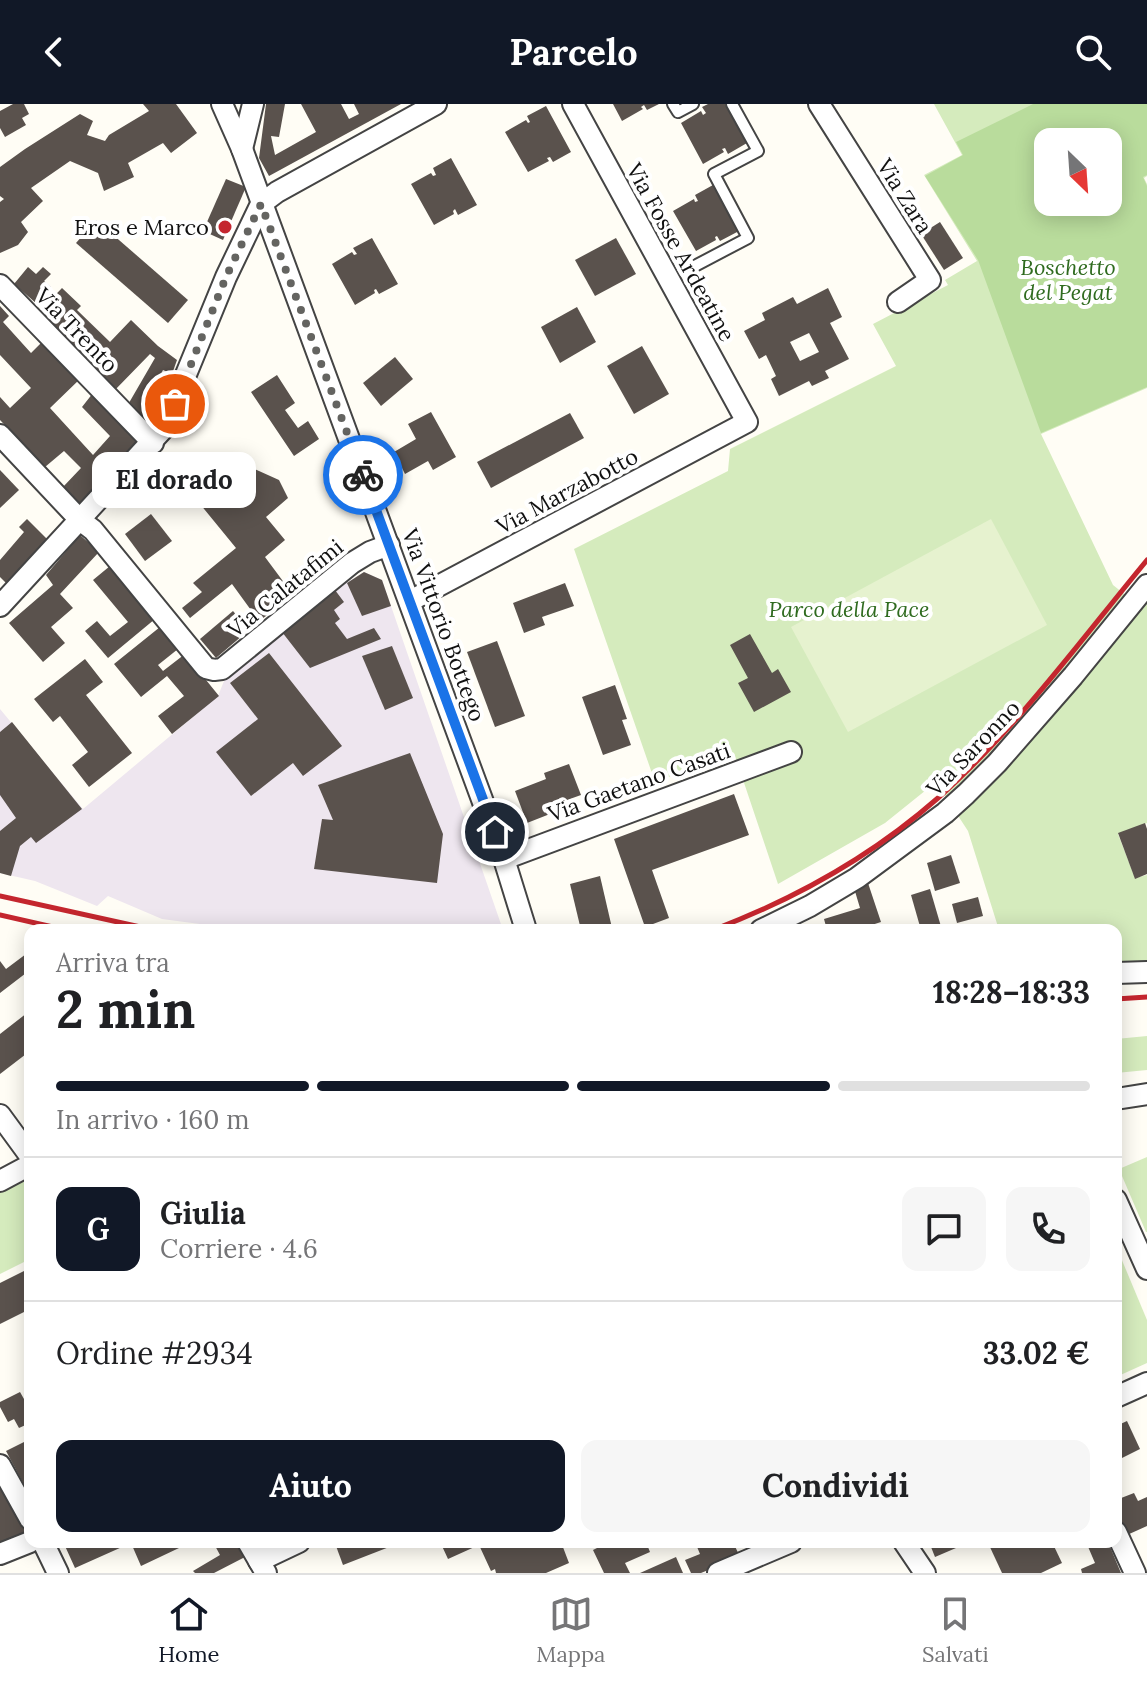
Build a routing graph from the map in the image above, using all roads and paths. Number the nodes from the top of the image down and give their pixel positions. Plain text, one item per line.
1 (222, 104) edge
2 (253, 104) edge
3 (436, 104) edge
4 (573, 104) edge
5 (673, 104) edge
6 (693, 104) edge
7 (732, 104) edge
8 (819, 104) edge
9 (242, 149) junction
10 (261, 204) junction
11 (689, 269) dead end
12 (0, 285) edge
13 (898, 302) dead end
14 (747, 422) joint
15 (0, 435) edge
16 (153, 443) junction
17 (80, 520) junction
18 (389, 545) junction
19 (1147, 585) edge
20 (410, 601) junction
21 (0, 606) edge
22 (791, 752) dead end
23 (504, 859) junction
24 (524, 924) edge
25 (773, 924) edge
26 (1147, 972) edge
27 (1122, 973) edge
28 (1147, 1094) edge
29 (1122, 1098) edge
30 (0, 1115) edge
31 (24, 1142) edge
32 (24, 1168) edge
33 (0, 1181) edge
34 (1122, 1225) edge
35 (1147, 1269) edge
36 (1147, 1383) edge
37 (1122, 1394) edge
38 (0, 1465) edge
39 (24, 1508) edge
40 (24, 1544) edge
41 (1122, 1545) edge
42 (46, 1548) edge
43 (251, 1548) edge
44 (290, 1548) edge
45 (908, 1548) edge
46 (748, 1550) edge
47 (0, 1554) edge
48 (262, 1567) edge
49 (58, 1573) edge
50 (718, 1573) edge
51 (925, 1573) edge
52 (1135, 1573) edge

1 - 9 street, Via Vittorio Bottego
2 - 9 street
3 - 10 street
4 - 14 street, Via Fosse Ardeatine
5 - 6 lane
7 - 11 lane
8 - 13 street, Via Zara
9 - 10 street, Via Vittorio Bottego
10 - 16 street
10 - 18 street, Via Vittorio Bottego
12 - 16 street, Via Trento
14 - 20 street, Via Marzabotto
15 - 17 street
16 - 17 street
17 - 18 street, Via Calatafimi
17 - 21 street
18 - 20 street, Via Vittorio Bottego
19 - 25 street, Via Saronno
20 - 23 street, Via Vittorio Bottego
22 - 23 street, Via Gaetano Casati
23 - 24 street, Via Vittorio Bottego
26 - 27 street
28 - 29 street
30 - 31 street
32 - 33 street
34 - 35 street
36 - 37 street
38 - 39 street
40 - 47 street
41 - 52 street
42 - 49 street
43 - 48 street
44 - 48 street
45 - 51 street
46 - 50 street

